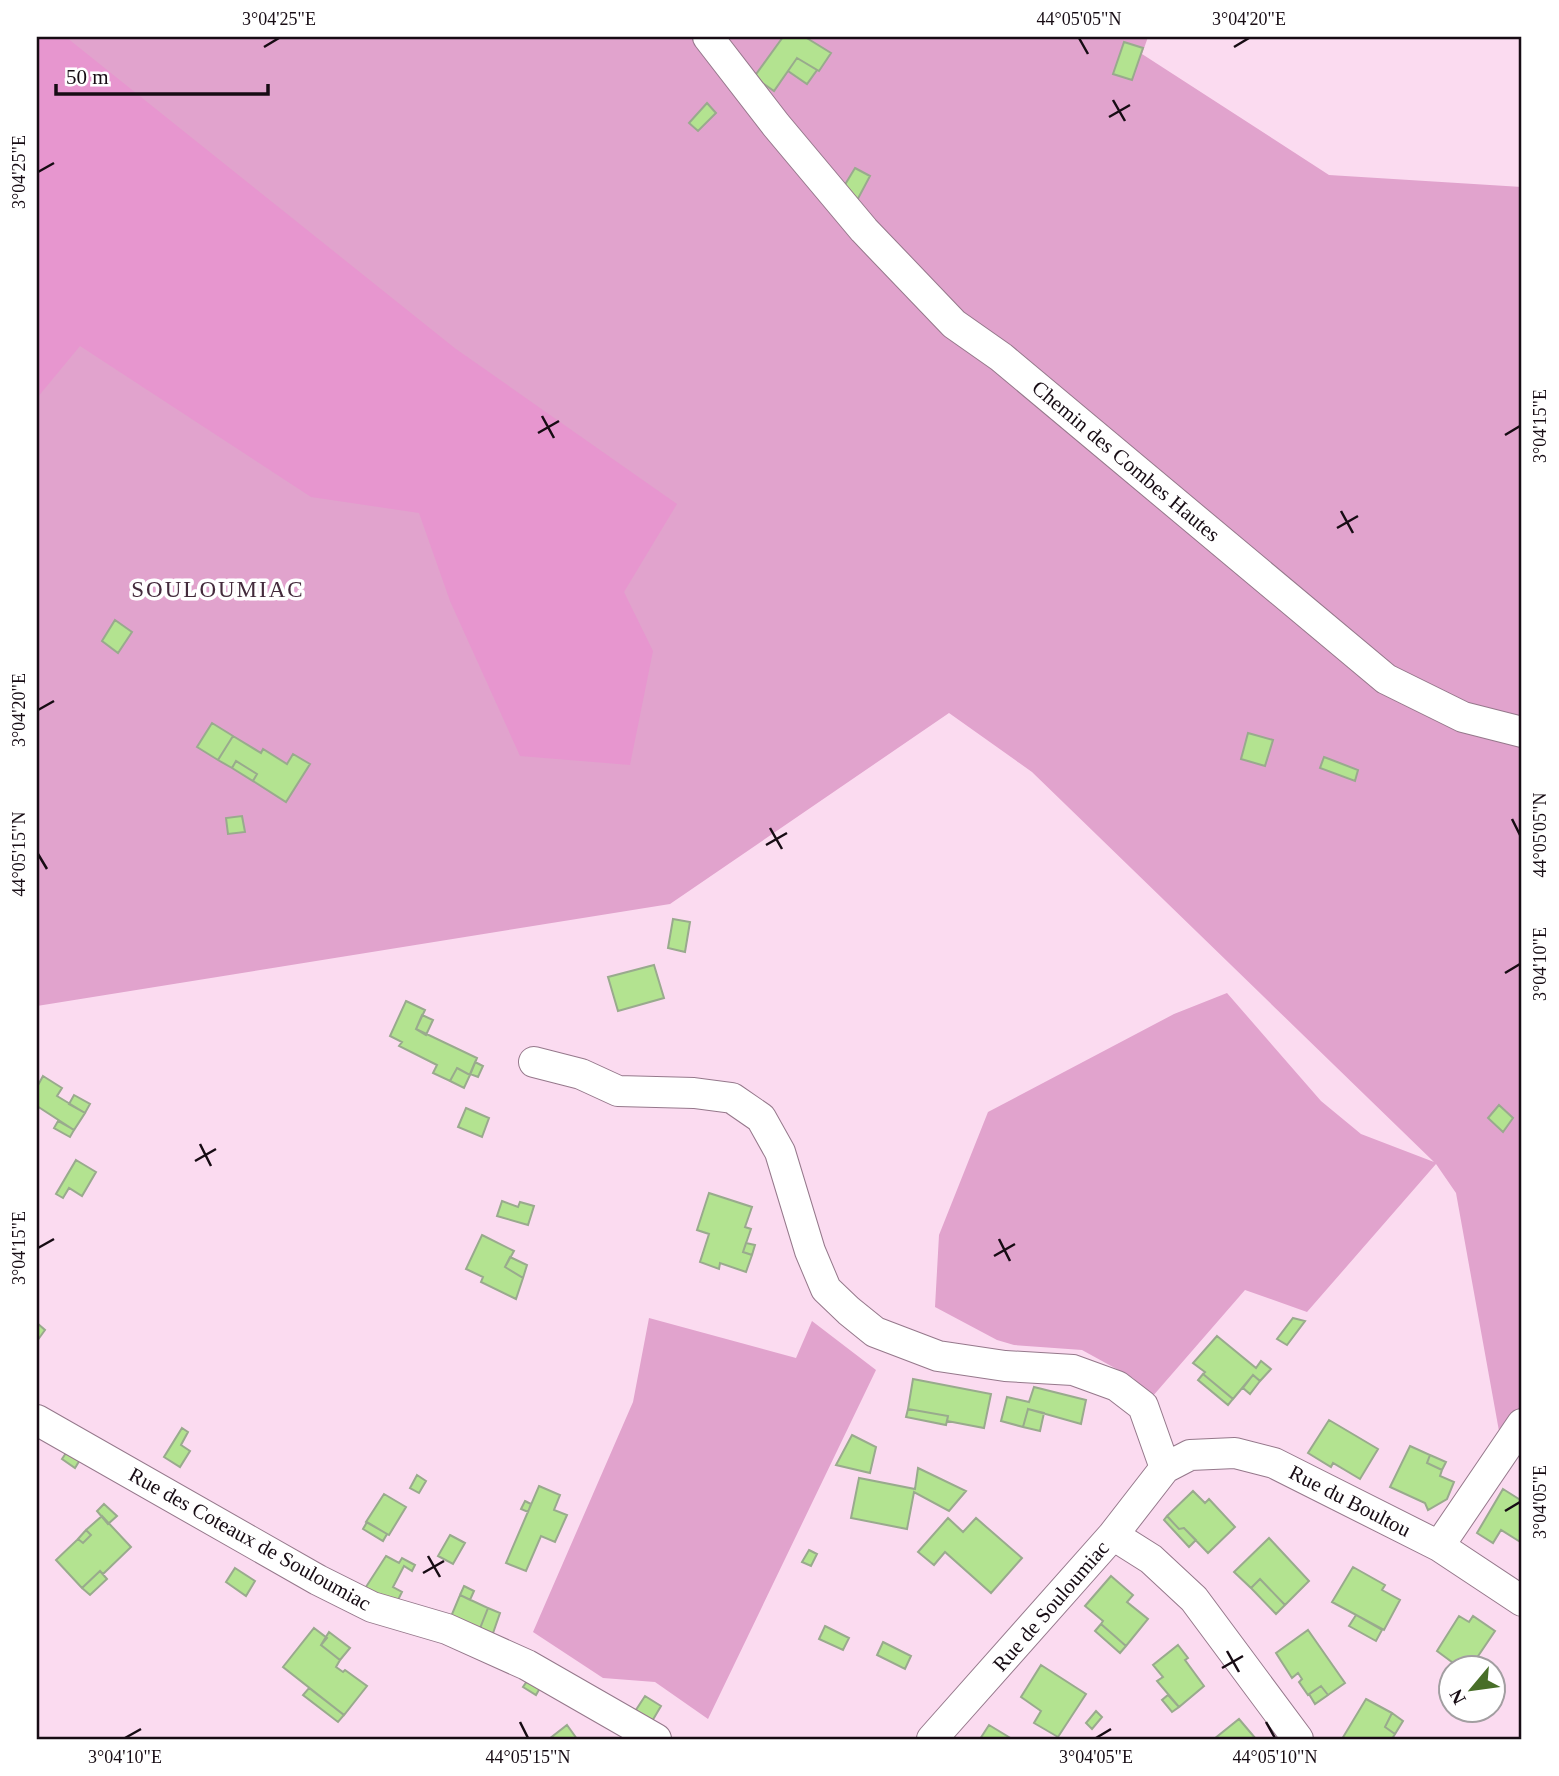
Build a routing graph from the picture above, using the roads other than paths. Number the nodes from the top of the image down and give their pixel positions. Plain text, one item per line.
1 (708, 37) edge
2 (1522, 732) edge
3 (534, 1062) dead end
4 (37, 1420) edge
5 (1522, 1424) edge
6 (1165, 1468) junction
7 (1113, 1535) junction
8 (1439, 1546) junction
9 (1522, 1601) edge
10 (656, 1739) edge
11 (932, 1739) edge
12 (1298, 1739) edge

1 - 2 street, Chemin des Combes Hautes
3 - 6 street
4 - 10 street, Rue des Coteaux de Souloumiac
5 - 8 street
6 - 7 street, Rue de Souloumiac
6 - 8 street, Rue du Boultou
7 - 11 street, Rue de Souloumiac
7 - 12 street
8 - 9 street, Rue du Boultou

